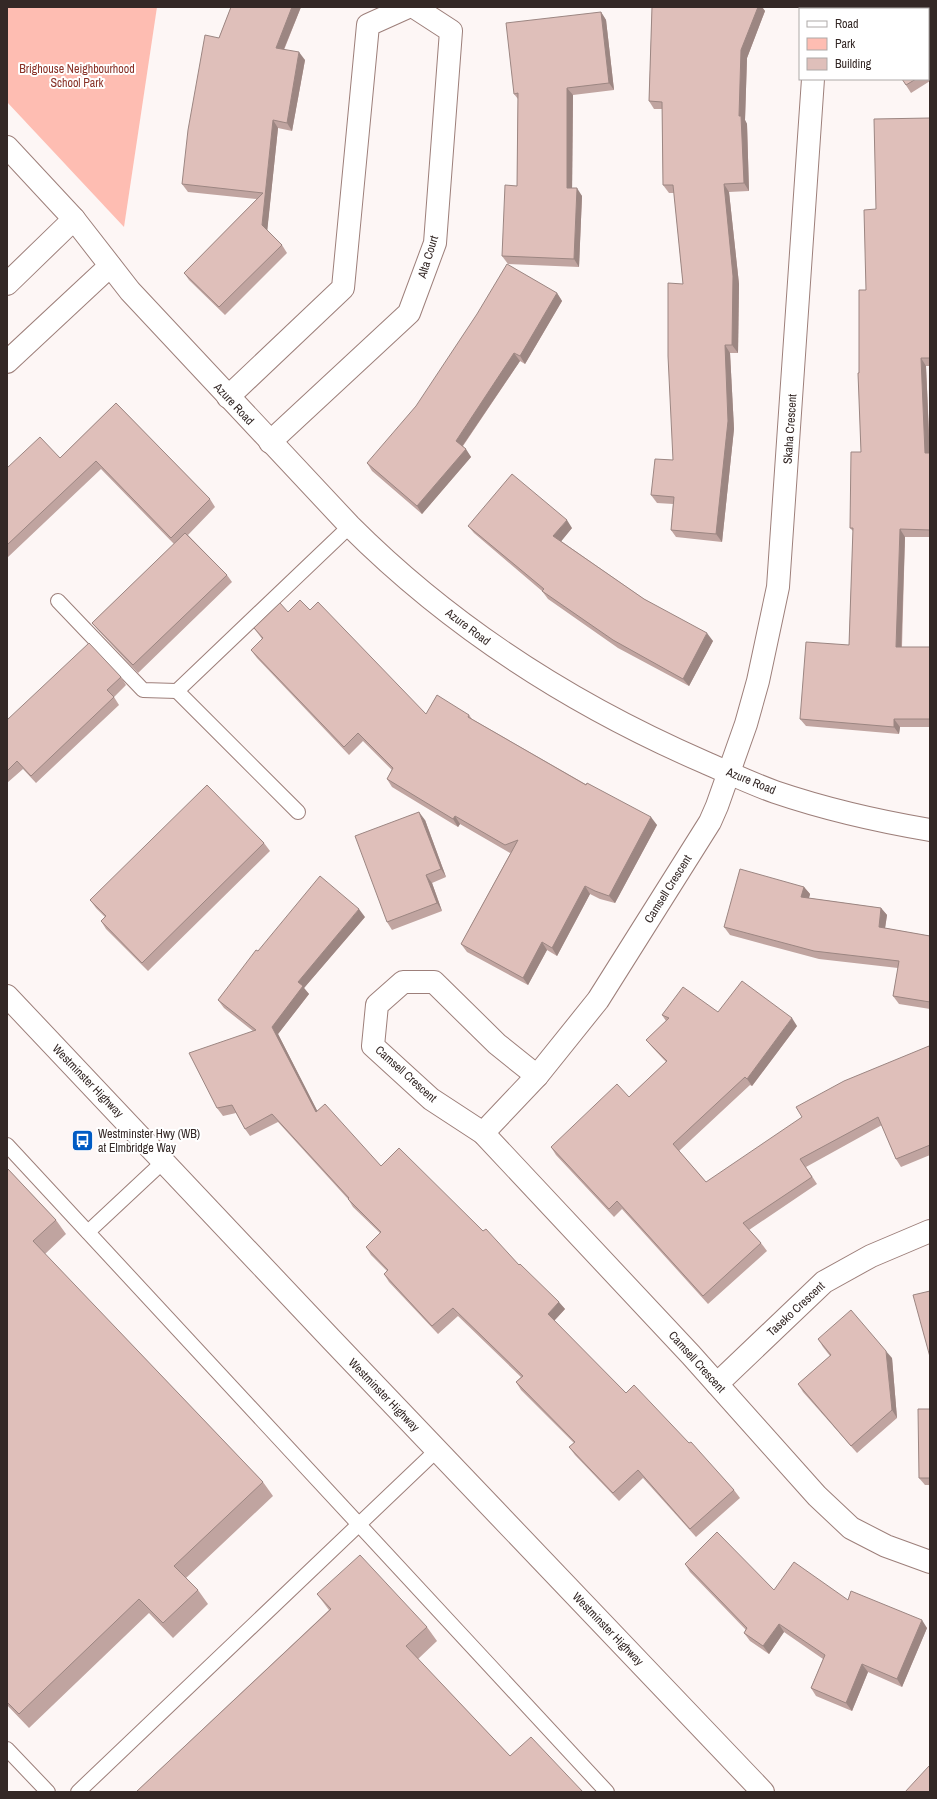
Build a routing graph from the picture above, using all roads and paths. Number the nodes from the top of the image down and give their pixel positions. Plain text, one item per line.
1 (408, 7) edge
2 (414, 7) edge
3 (813, 80) edge
4 (7, 147) edge
5 (74, 219) junction
6 (110, 266) junction
7 (7, 284) edge
8 (7, 362) edge
9 (228, 397) junction
10 (270, 442) junction
11 (350, 526) junction
12 (58, 601) dead end
13 (177, 692) junction
14 (729, 772) junction
15 (298, 812) dead end
16 (930, 830) edge
17 (7, 996) edge
18 (537, 1076) junction
19 (483, 1133) junction
20 (7, 1145) edge
21 (164, 1161) junction
22 (930, 1231) edge
23 (88, 1232) junction
24 (717, 1384) junction
25 (437, 1450) junction
26 (360, 1524) junction
27 (930, 1562) edge
28 (7, 1749) edge
29 (755, 1789) edge
30 (48, 1792) edge
31 (78, 1792) edge
32 (607, 1792) edge

1 - 9 street
2 - 10 street, Alta Court
3 - 14 street, Skaha Crescent
4 - 5 street, Azure Road
5 - 6 street, Azure Road
5 - 7 street
6 - 8 street
6 - 9 street, Azure Road
9 - 10 street, Azure Road
10 - 11 street, Azure Road
11 - 13 lane
11 - 14 street, Azure Road
12 - 13 lane
13 - 15 lane
14 - 16 street, Azure Road
14 - 18 street, Camsell Crescent
17 - 21 street, Westminster Highway
18 - 19 street, Camsell Crescent
18 - 19 street, Camsell Crescent
19 - 24 street, Camsell Crescent
20 - 23 lane
21 - 23 lane
21 - 25 street, Westminster Highway
22 - 24 street, Taseko Crescent
23 - 26 lane
24 - 27 street, Camsell Crescent
25 - 26 lane
25 - 29 street, Westminster Highway
26 - 31 lane
26 - 32 lane
28 - 30 lane

